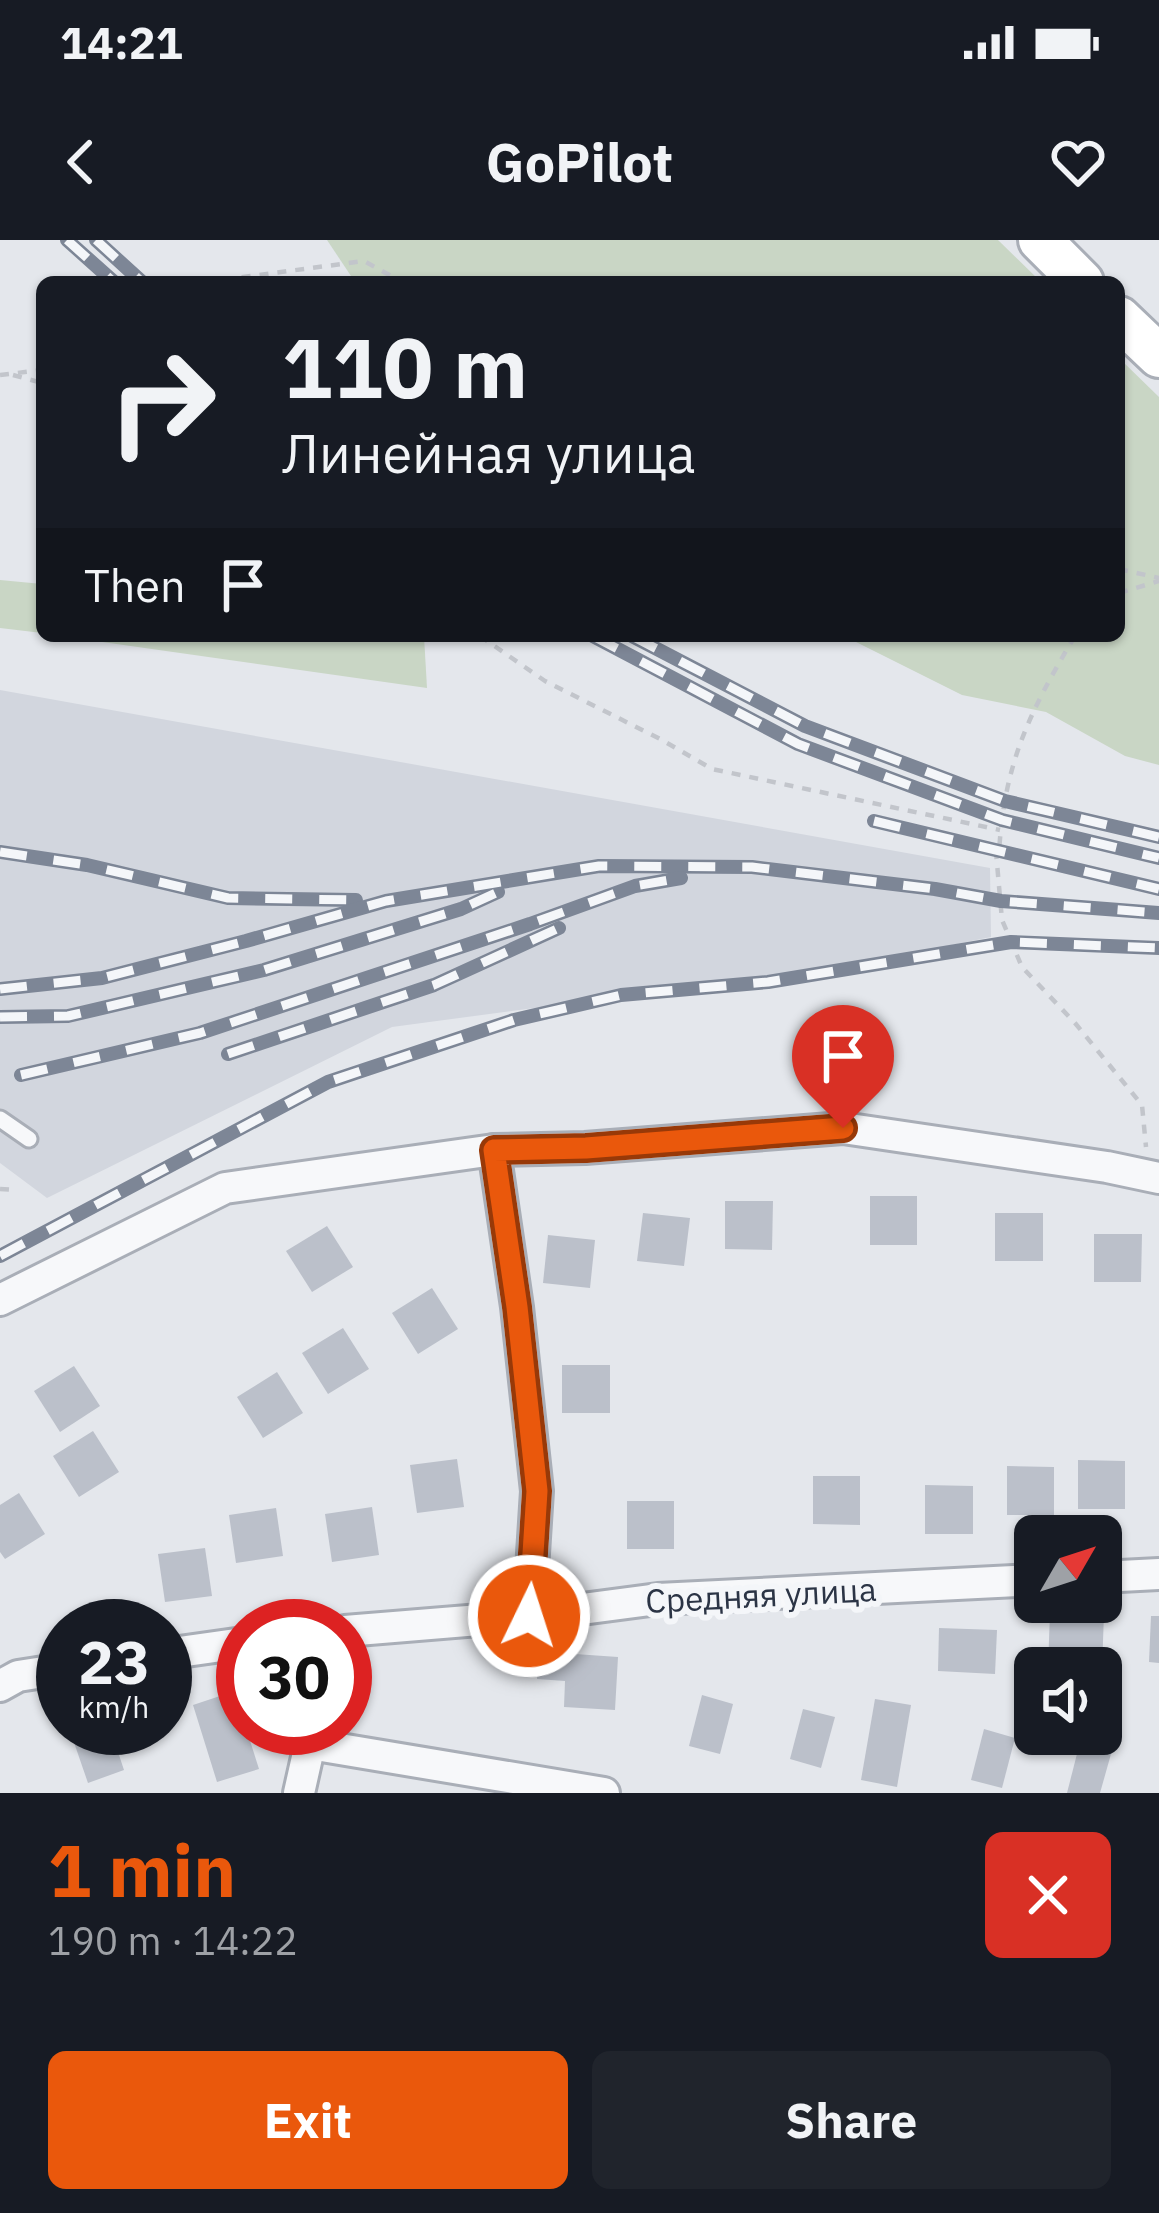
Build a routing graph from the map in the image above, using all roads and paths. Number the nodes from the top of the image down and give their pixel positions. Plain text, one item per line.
1 (1040, 240) edge
2 (251, 276) edge
3 (391, 276) edge
4 (1076, 276) edge
5 (1125, 324) edge
6 (1159, 356) edge
7 (36, 371) edge
8 (11, 374) junction
9 (0, 375) edge
10 (36, 381) edge
11 (1125, 570) edge
12 (1159, 579) edge
13 (1125, 591) edge
14 (489, 642) edge
15 (1071, 642) edge
16 (1000, 830) junction
17 (0, 1119) edge
18 (29, 1138) dead end
19 (494, 1150) junction
20 (1154, 1177) edge
21 (0, 1189) edge
22 (15, 1190) dead end
23 (0, 1300) edge
24 (1159, 1574) edge
25 (1122, 1575) edge
26 (1014, 1581) edge
27 (529, 1616) junction
28 (372, 1629) edge
29 (36, 1671) edge
30 (6, 1673) edge
31 (372, 1748) edge
32 (306, 1755) edge
33 (299, 1793) edge
34 (604, 1793) edge

1 - 4 street
2 - 3 path
5 - 6 street
7 - 8 path
8 - 9 path
8 - 10 path
11 - 12 path
12 - 13 path
14 - 16 path
15 - 16 path
16 - 20 path
17 - 18 lane
19 - 20 street
19 - 23 street
19 - 27 street
21 - 22 path
24 - 25 street
26 - 27 street, Средняя улица
27 - 28 street, Средняя улица
29 - 30 street
31 - 34 street
32 - 33 street

